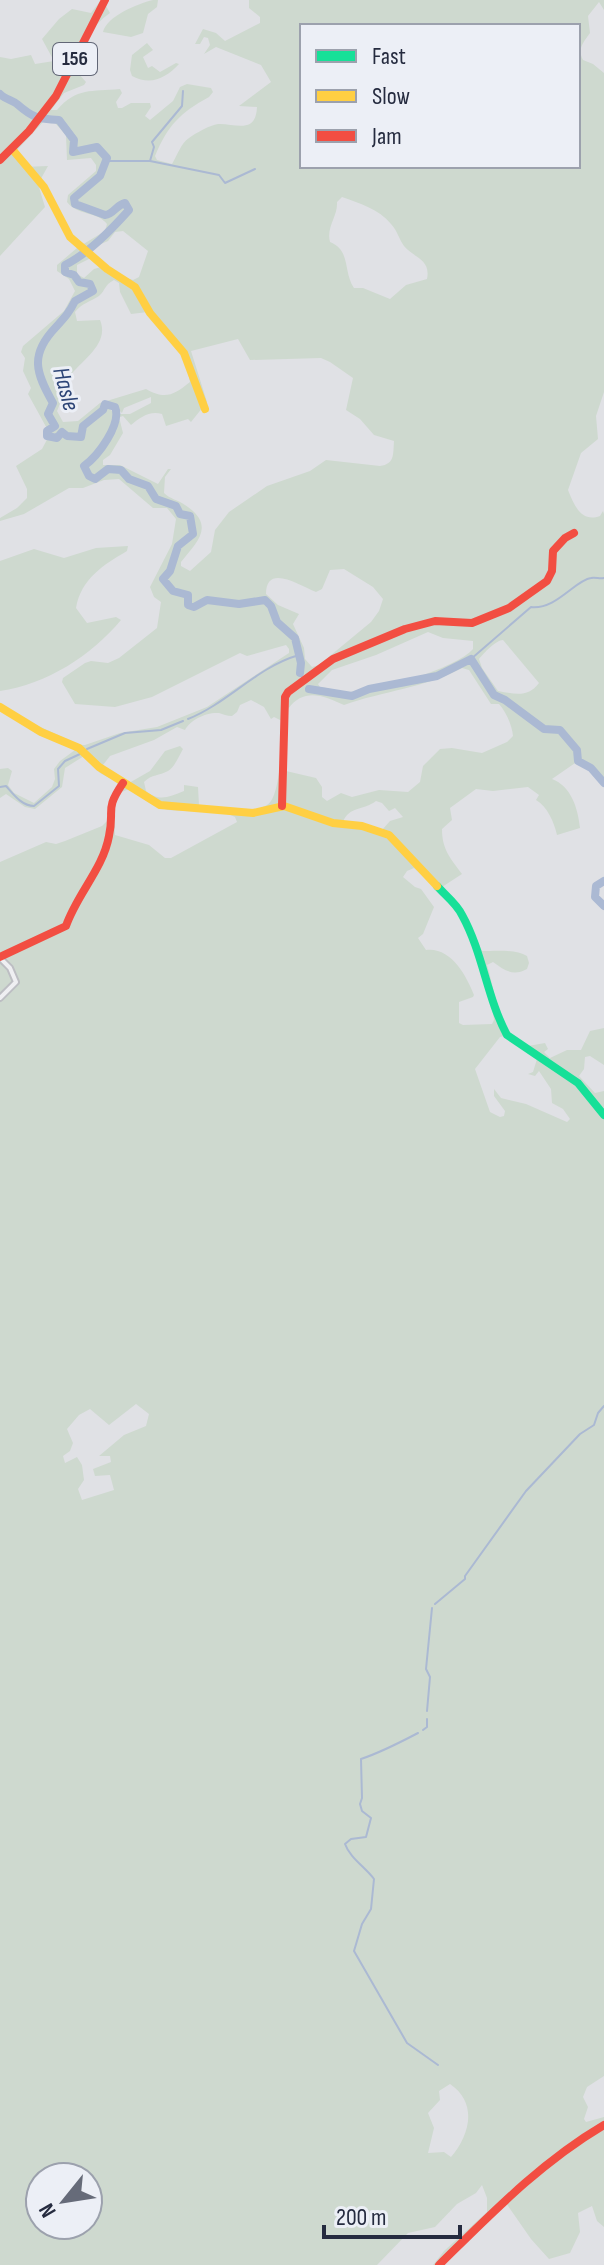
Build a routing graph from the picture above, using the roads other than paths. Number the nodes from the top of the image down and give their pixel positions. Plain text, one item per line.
1 (105, 0) edge
2 (12, 149) junction
3 (0, 160) edge
4 (205, 409) dead end
5 (574, 533) dead end
6 (0, 707) edge
7 (123, 783) junction
8 (282, 806) junction
9 (0, 958) edge
10 (0, 998) edge
11 (604, 1115) edge
12 (604, 2125) edge
13 (439, 2265) edge

1 - 2 street, 156
2 - 3 street, 156
2 - 4 street
5 - 8 street
6 - 7 street
7 - 8 street
7 - 9 street
8 - 11 street
9 - 10 street
12 - 13 street

